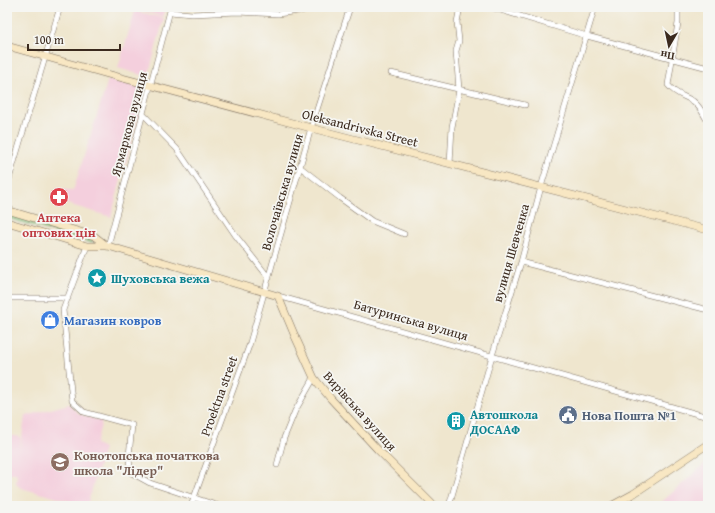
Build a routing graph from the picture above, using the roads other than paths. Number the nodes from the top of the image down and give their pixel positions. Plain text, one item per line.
1 (60, 7) edge
2 (325, 7) edge
3 (350, 7) edge
4 (460, 7) edge
5 (490, 7) edge
6 (595, 7) edge
7 (678, 7) edge
8 (171, 9) edge
9 (587, 36) junction
10 (7, 46) edge
11 (46, 57) junction
12 (672, 59) junction
13 (708, 68) edge
14 (391, 73) dead end
15 (150, 86) junction
16 (459, 90) junction
17 (525, 105) dead end
18 (142, 113) junction
19 (708, 122) edge
20 (311, 128) junction
21 (450, 164) junction
22 (300, 167) junction
23 (7, 186) edge
24 (541, 187) junction
25 (7, 210) edge
26 (7, 222) edge
27 (708, 230) edge
28 (404, 234) dead end
29 (87, 246) junction
30 (108, 246) junction
31 (521, 262) junction
32 (269, 278) junction
33 (264, 292) junction
34 (278, 296) junction
35 (7, 298) edge
36 (68, 298) junction
37 (708, 310) edge
38 (492, 356) junction
39 (314, 378) junction
40 (708, 417) edge
41 (708, 444) edge
42 (277, 465) dead end
43 (194, 497) junction
44 (191, 506) edge
45 (219, 506) edge
46 (434, 506) edge
47 (449, 506) edge
48 (611, 506) edge

1 - 11 street
2 - 8 street
3 - 20 street, Волочаївська вулиця
4 - 16 street
5 - 9 street
6 - 9 street, вулиця Шевченка
7 - 12 street
8 - 15 street, Ярмаркова вулиця
9 - 12 street
9 - 24 street, вулиця Шевченка
10 - 11 main road, Oleksandrivska Street
11 - 15 main road, Oleksandrivska Street
11 - 23 street
12 - 13 street
12 - 19 street
14 - 16 street
15 - 18 street, Ярмаркова вулиця
15 - 20 main road, Oleksandrivska Street
16 - 17 street
16 - 21 street
18 - 30 street, Ярмаркова вулиця
18 - 32 street
20 - 21 main road, Oleksandrivska Street
20 - 22 street, Волочаївська вулиця
21 - 24 main road, Oleksandrivska Street
22 - 28 street
22 - 32 street, Волочаївська вулиця
24 - 27 main road, Oleksandrivska Street
24 - 31 street, вулиця Шевченка
25 - 30 main road
26 - 29 main road
29 - 30 main road
29 - 36 street
30 - 33 main road, Батуринська вулиця
31 - 37 street
31 - 38 street, вулиця Шевченка
32 - 33 street, Волочаївська вулиця
33 - 34 main road, Батуринська вулиця
33 - 43 street, Proektna street
34 - 38 street, Батуринська вулиця
34 - 39 main road, Вирівська вулиця
35 - 36 street
36 - 43 street
38 - 40 street, Батуринська вулиця
38 - 47 street, вулиця Шевченка
39 - 42 street
39 - 46 main road, Вирівська вулиця
41 - 48 main road
43 - 44 street, Proektna street
43 - 45 street

